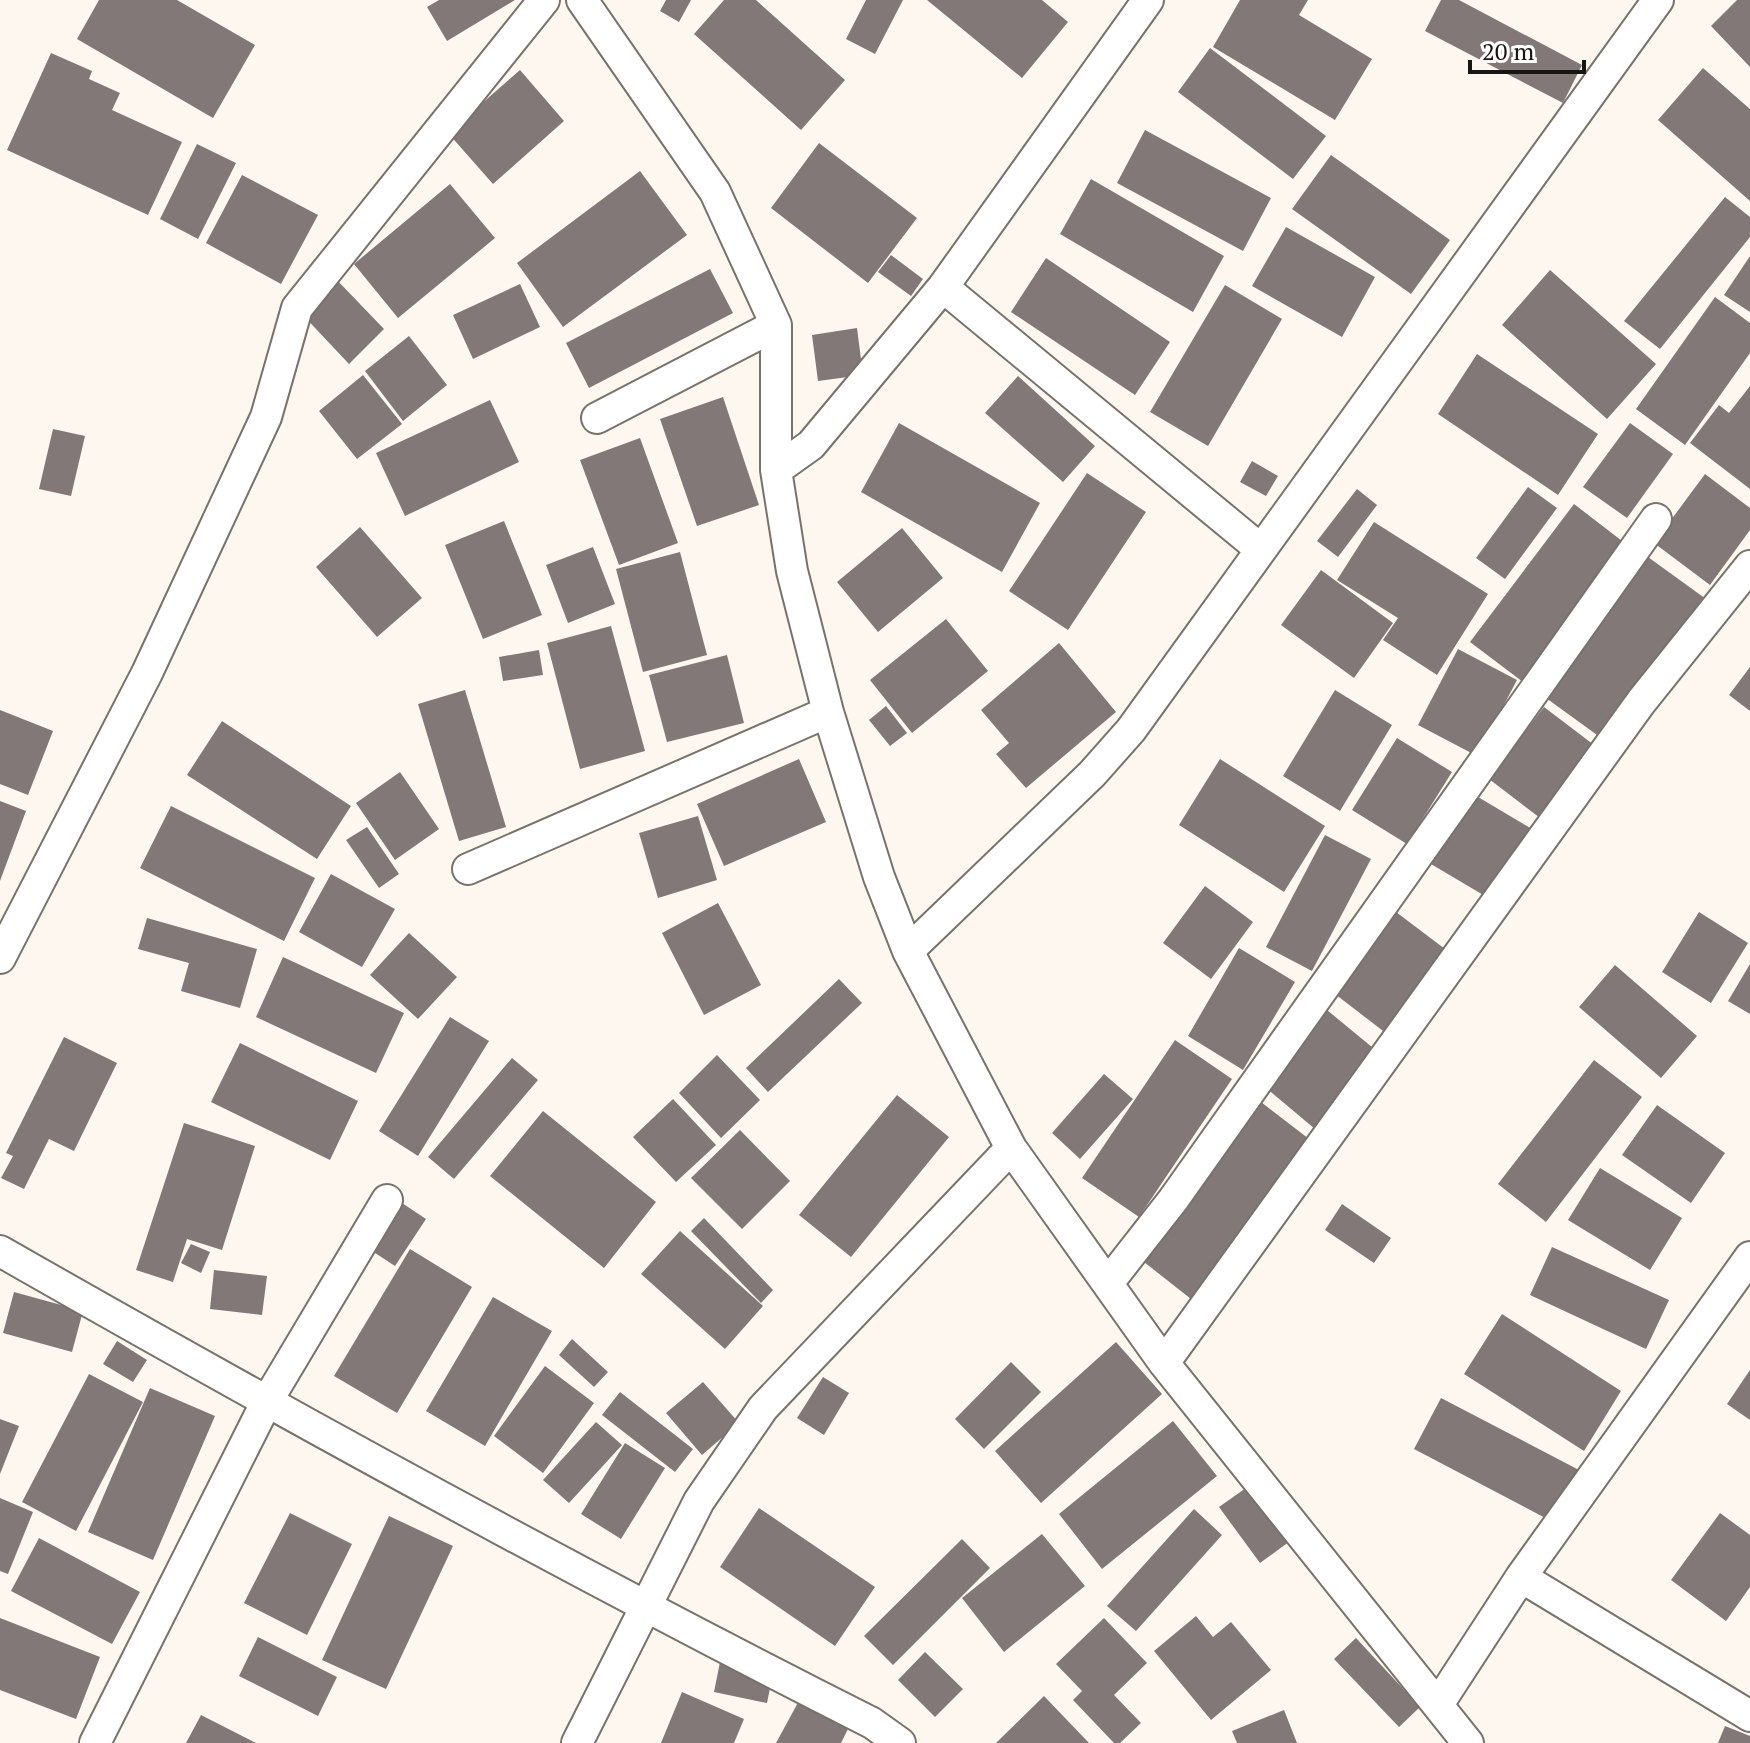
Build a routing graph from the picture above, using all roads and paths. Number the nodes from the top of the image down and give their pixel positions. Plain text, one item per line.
1 (544, 0) edge
2 (1148, 0) edge
3 (1658, 0) edge
4 (593, 5) edge
5 (943, 287) junction
6 (776, 325) junction
7 (597, 418) dead end
8 (776, 470) junction
9 (1656, 519) dead end
10 (1259, 548) junction
11 (1750, 566) edge
12 (828, 712) junction
13 (468, 869) dead end
14 (908, 951) junction
15 (0, 958) edge
16 (1011, 1148) junction
17 (387, 1200) dead end
18 (0, 1251) edge
19 (1750, 1257) edge
20 (1108, 1283) junction
21 (1164, 1363) junction
22 (266, 1403) junction
23 (1521, 1577) junction
24 (646, 1609) junction
25 (1439, 1703) junction
26 (1750, 1716) edge
27 (95, 1743) edge
28 (577, 1743) edge
29 (900, 1743) edge
30 (1468, 1743) edge

1 - 15 street
2 - 5 street
3 - 10 street
4 - 6 street
5 - 8 street
5 - 10 street
6 - 7 street
6 - 8 street
8 - 12 street
9 - 20 street
10 - 14 street
11 - 21 street
12 - 13 street
12 - 14 street
14 - 16 street
16 - 20 street
16 - 24 street
17 - 22 street
18 - 22 street
19 - 23 street
20 - 21 street
21 - 25 street
22 - 24 street
22 - 27 street
23 - 25 street
23 - 26 street
24 - 28 street
24 - 29 street
25 - 30 street

